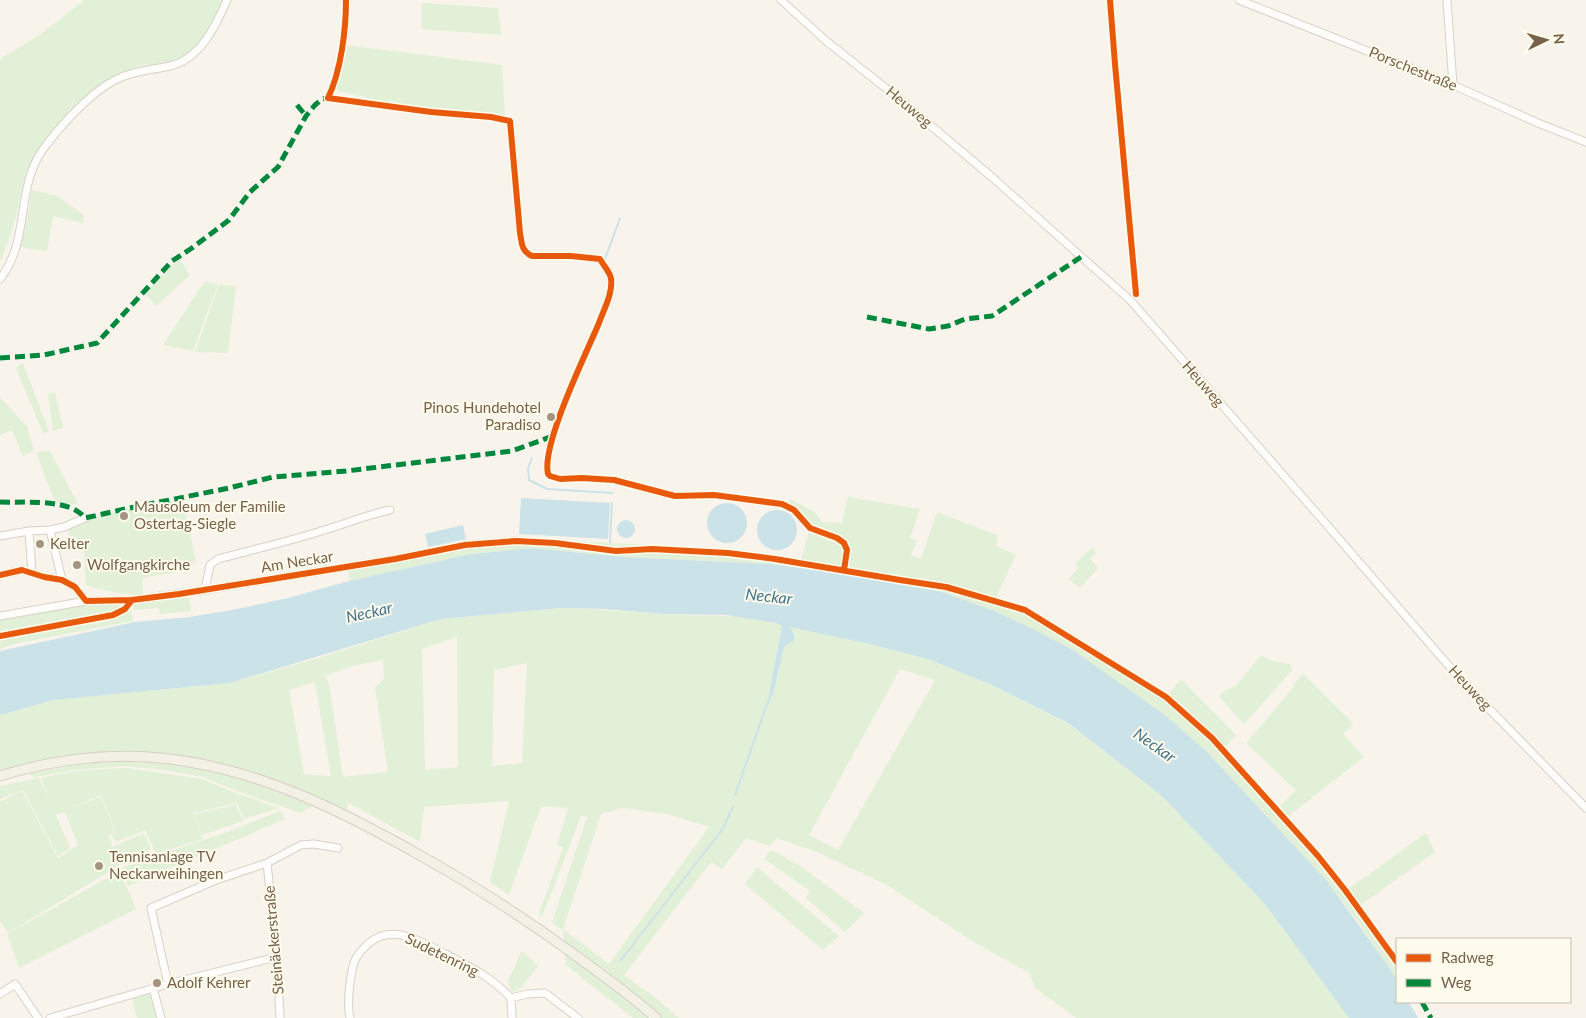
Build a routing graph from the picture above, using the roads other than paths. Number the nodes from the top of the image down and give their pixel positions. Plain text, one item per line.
1 (227, 0) edge
2 (781, 0) edge
3 (1238, 0) edge
4 (1447, 0) edge
5 (1453, 85) junction
6 (1586, 142) edge
7 (0, 279) edge
8 (390, 510) dead end
9 (85, 518) dead end
10 (29, 530) junction
11 (50, 530) junction
12 (0, 536) edge
13 (516, 541) dead end
14 (32, 573) junction
15 (0, 575) edge
16 (62, 580) junction
17 (206, 590) junction
18 (86, 601) junction
19 (0, 616) edge
20 (0, 776) edge
21 (1586, 808) edge
22 (338, 848) dead end
23 (267, 862) junction
24 (278, 957) junction
25 (168, 984) junction
26 (153, 988) junction
27 (0, 994) edge
28 (511, 998) junction
29 (38, 1018) edge
30 (50, 1018) edge
31 (162, 1018) edge
32 (280, 1018) edge
33 (350, 1018) edge
34 (512, 1018) edge
35 (578, 1018) edge
36 (656, 1018) edge

1 - 7 street
2 - 21 street, Heuweg
3 - 5 street, Porschestraße
4 - 5 street
5 - 6 street, Porschestraße
8 - 17 street, Am Neckar
9 - 11 street
10 - 11 street
10 - 12 street
10 - 14 street
11 - 16 street
13 - 17 street, Am Neckar
14 - 15 street
14 - 16 street
16 - 18 street
17 - 18 street, Am Neckar
18 - 19 street, Am Neckar
20 - 36 main road
22 - 23 street
23 - 24 street, Steinäckerstraße
23 - 25 street
24 - 25 street
24 - 32 street, Steinäckerstraße
25 - 26 street
26 - 30 street
26 - 31 street
27 - 29 street
28 - 33 street, Sudetenring
28 - 34 street
28 - 35 street

